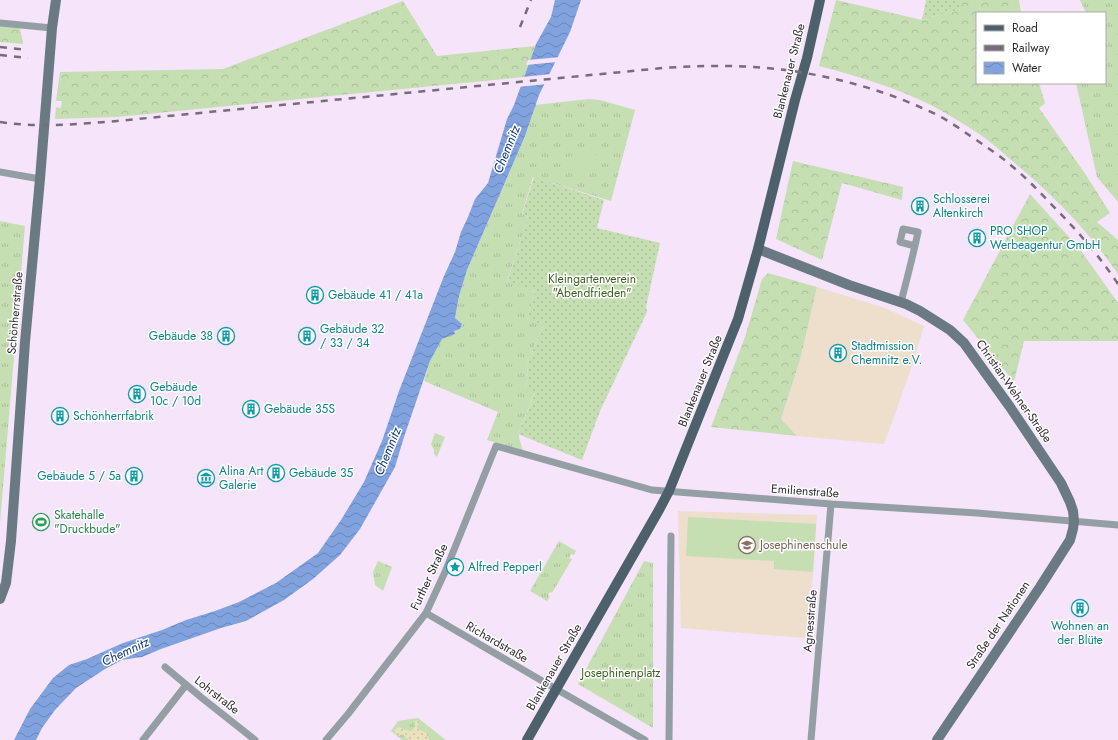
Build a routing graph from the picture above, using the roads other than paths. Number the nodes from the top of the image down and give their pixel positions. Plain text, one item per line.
1 (56, 0) edge
2 (820, 0) edge
3 (0, 22) edge
4 (52, 28) junction
5 (0, 172) edge
6 (40, 179) junction
7 (915, 246) dead end
8 (758, 249) junction
9 (901, 302) junction
10 (496, 446) joint
11 (669, 491) junction
12 (831, 504) junction
13 (1074, 522) junction
14 (1118, 525) edge
15 (671, 536) dead end
16 (0, 599) edge
17 (426, 613) junction
18 (165, 667) dead end
19 (186, 685) junction
20 (556, 689) junction
21 (143, 740) edge
22 (255, 740) edge
23 (326, 740) edge
24 (527, 740) edge
25 (645, 740) edge
26 (669, 740) edge
27 (811, 740) edge
28 (937, 740) edge

1 - 4 main road, Schönherrstraße
2 - 8 main road, Blankenauer Straße
3 - 4 street
4 - 6 main road, Schönherrstraße
5 - 6 street
6 - 16 main road, Schönherrstraße
7 - 9 street
8 - 9 main road, Christian-Wehner-Straße
8 - 11 main road, Blankenauer Straße
9 - 13 main road, Christian-Wehner-Straße
10 - 11 street, Emilienstraße
10 - 17 street, Further Straße
11 - 12 street, Emilienstraße
11 - 20 main road, Blankenauer Straße
12 - 13 street, Emilienstraße
12 - 27 street, Agnesstraße
13 - 14 street, Emilienstraße
13 - 28 main road, Straße der Nationen
15 - 26 street
17 - 20 street, Richardstraße
17 - 23 street, Further Straße
18 - 19 street, Lohrstraße
19 - 21 street
19 - 22 street, Lohrstraße
20 - 24 main road, Blankenauer Straße
20 - 25 street

